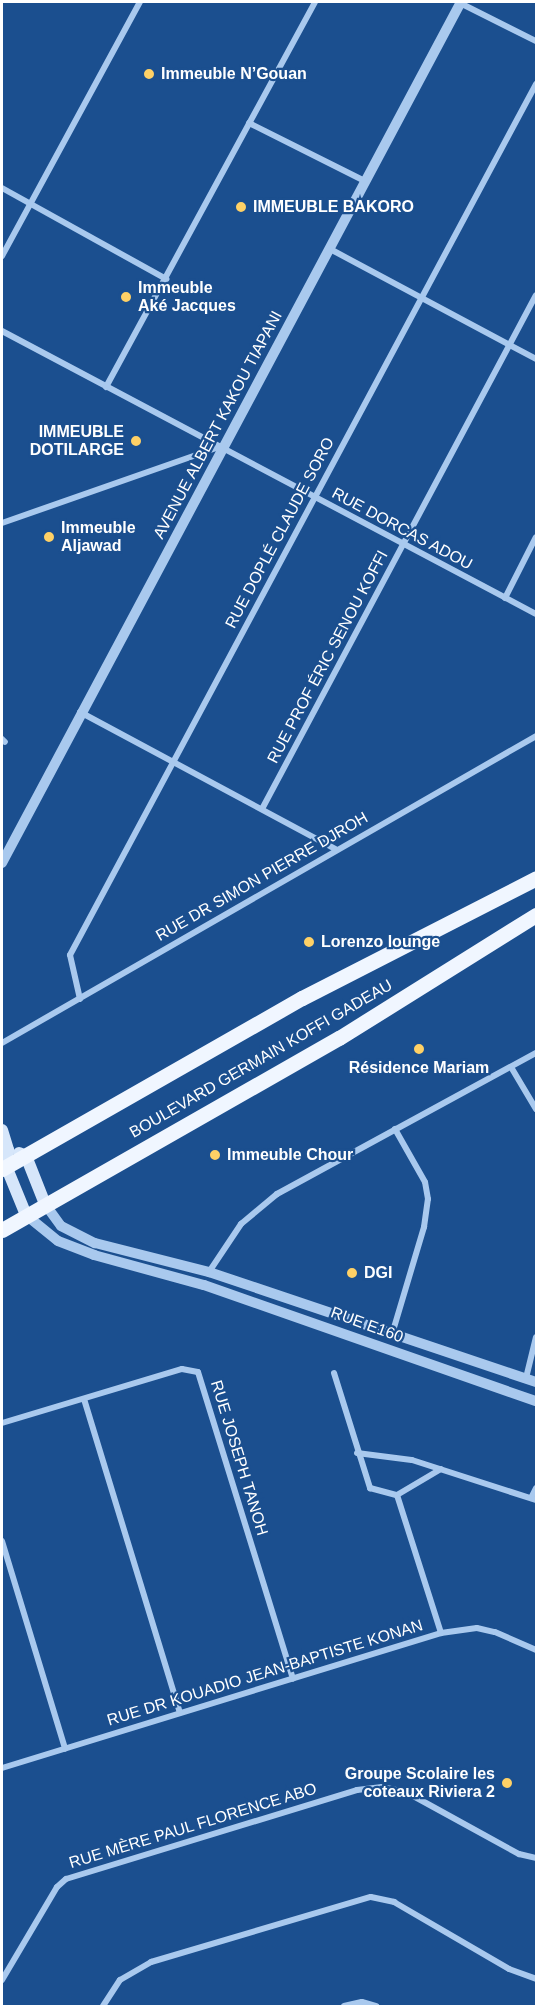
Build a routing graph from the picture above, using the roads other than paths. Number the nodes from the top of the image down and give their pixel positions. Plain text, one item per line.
1 (140, 2) edge
2 (315, 2) edge
3 (460, 2) edge
4 (537, 41) edge
5 (537, 84) edge
6 (249, 123) junction
7 (365, 181) junction
8 (2, 188) edge
9 (31, 204) junction
10 (330, 249) junction
11 (2, 256) edge
12 (166, 279) junction
13 (537, 295) edge
14 (421, 297) junction
15 (2, 331) edge
16 (510, 345) junction
17 (537, 359) edge
18 (106, 387) junction
19 (222, 446) junction
20 (315, 498) junction
21 (2, 523) edge
22 (537, 537) edge
23 (403, 545) junction
24 (505, 598) junction
25 (537, 614) edge
26 (80, 712) junction
27 (537, 736) edge
28 (173, 760) junction
29 (262, 808) junction
30 (336, 849) junction
31 (2, 863) edge
32 (537, 878) edge
33 (537, 915) edge
34 (80, 999) junction
35 (2, 1043) edge
36 (537, 1053) edge
37 (512, 1067) junction
38 (537, 1109) edge
39 (395, 1129) junction
40 (2, 1130) edge
41 (8, 1150) junction
42 (26, 1156) junction
43 (4, 1167) edge
44 (45, 1204) junction
45 (26, 1215) junction
46 (2, 1230) edge
47 (209, 1272) junction
48 (186, 1279) junction
49 (393, 1331) junction
50 (537, 1336) edge
51 (333, 1373) dead end
52 (531, 1380) edge
53 (84, 1399) junction
54 (537, 1401) edge
55 (2, 1423) edge
56 (357, 1453) junction
57 (441, 1468) junction
58 (537, 1488) edge
59 (397, 1495) junction
60 (534, 1499) edge
61 (2, 1541) edge
62 (441, 1634) junction
63 (537, 1650) edge
64 (293, 1679) junction
65 (180, 1713) junction
66 (65, 1749) junction
67 (2, 1768) edge
68 (537, 1858) edge
69 (537, 1979) edge
70 (2, 1980) edge
71 (103, 2007) edge
72 (344, 2007) edge
73 (376, 2007) edge

1 - 9 street
2 - 6 street
3 - 4 street
3 - 7 street, AVENUE ALBERT KAKOU TIAPANI
5 - 14 street, RUE DOPLÉ CLAUDE SORO
6 - 7 street
6 - 12 street
7 - 10 street, AVENUE ALBERT KAKOU TIAPANI
8 - 9 street
9 - 11 street
9 - 12 street
10 - 14 street
10 - 19 street, AVENUE ALBERT KAKOU TIAPANI
12 - 18 street
13 - 16 street, RUE PROF ÉRIC SENOU KOFFI
14 - 16 street
14 - 20 street, RUE DOPLÉ CLAUDE SORO
15 - 18 street, RUE DORCAS ADOU
16 - 17 street
16 - 23 street, RUE PROF ÉRIC SENOU KOFFI
18 - 19 street, RUE DORCAS ADOU
19 - 20 street, RUE DORCAS ADOU
19 - 21 street
19 - 26 street, AVENUE ALBERT KAKOU TIAPANI
20 - 23 street, RUE DORCAS ADOU
20 - 28 street, RUE DOPLÉ CLAUDE SORO
22 - 24 street
23 - 24 street, RUE DORCAS ADOU
23 - 29 street, RUE PROF ÉRIC SENOU KOFFI
24 - 25 street, RUE DORCAS ADOU
26 - 28 street
26 - 31 street, AVENUE ALBERT KAKOU TIAPANI
27 - 30 street, RUE DR SIMON PIERRE DJROH
28 - 29 street
28 - 34 street, RUE DOPLÉ CLAUDE SORO
29 - 30 street
30 - 34 street, RUE DR SIMON PIERRE DJROH
32 - 42 main road, BOULEVARD GERMAIN KOFFI GADEAU
33 - 44 main road, BOULEVARD GERMAIN KOFFI GADEAU
34 - 35 street, RUE DR SIMON PIERRE DJROH
36 - 37 street
37 - 38 street
37 - 39 street
39 - 47 street
39 - 49 street
40 - 41 main road
41 - 42 main road
41 - 43 main road
42 - 43 main road, BOULEVARD GERMAIN KOFFI GADEAU
42 - 44 main road
43 - 45 main road
44 - 45 main road, BOULEVARD GERMAIN KOFFI GADEAU
44 - 47 street, RUE E160
45 - 46 main road, BOULEVARD GERMAIN KOFFI GADEAU
45 - 48 street, RUE E160
47 - 48 street
47 - 49 street, RUE E160
48 - 54 street, RUE E160
49 - 52 street, RUE E160
50 - 52 street
51 - 56 street
53 - 55 street, RUE JOSEPH TANOH
53 - 64 street, RUE JOSEPH TANOH
53 - 65 street
56 - 57 street
56 - 59 street
57 - 59 street
57 - 60 street
58 - 60 street
59 - 62 street
61 - 66 street
62 - 63 street, RUE DR KOUADIO JEAN-BAPTISTE KONAN
62 - 64 street, RUE DR KOUADIO JEAN-BAPTISTE KONAN
64 - 65 street, RUE DR KOUADIO JEAN-BAPTISTE KONAN
65 - 66 street, RUE DR KOUADIO JEAN-BAPTISTE KONAN
66 - 67 street, RUE DR KOUADIO JEAN-BAPTISTE KONAN
68 - 70 street, RUE MÈRE PAUL FLORENCE ABO
69 - 71 street
72 - 73 street

